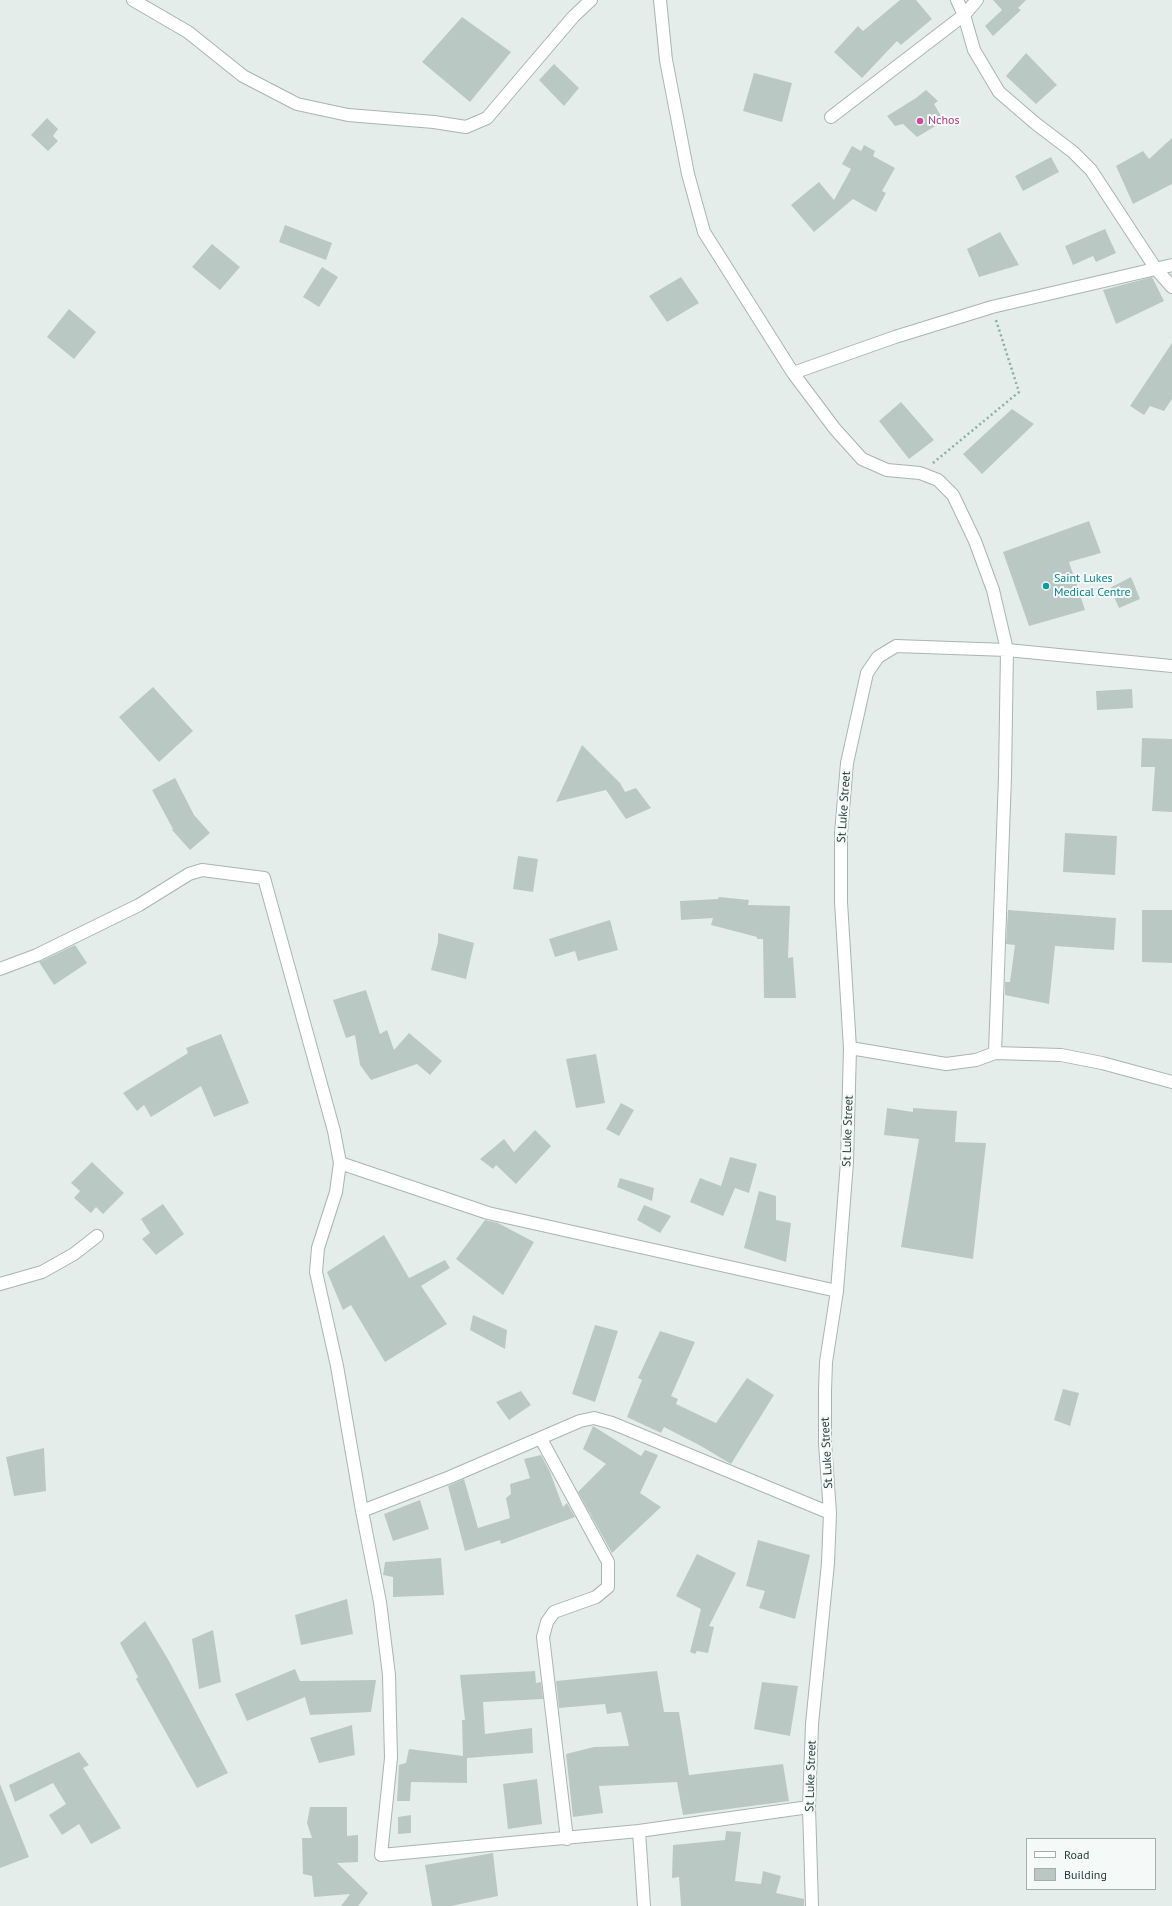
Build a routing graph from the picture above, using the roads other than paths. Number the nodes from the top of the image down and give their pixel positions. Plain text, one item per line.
1 (133, 0) edge
2 (591, 0) edge
3 (660, 0) edge
4 (957, 0) edge
5 (977, 0) edge
6 (964, 15) junction
7 (831, 117) dead end
8 (1172, 265) edge
9 (1156, 269) junction
10 (1172, 288) edge
11 (792, 373) junction
12 (1007, 650) junction
13 (1172, 666) edge
14 (0, 969) edge
15 (850, 1048) junction
16 (994, 1053) junction
17 (1172, 1082) edge
18 (340, 1162) junction
19 (97, 1236) dead end
20 (0, 1284) edge
21 (837, 1291) junction
22 (541, 1439) junction
23 (362, 1511) junction
24 (830, 1513) junction
25 (809, 1808) junction
26 (639, 1831) junction
27 (567, 1839) junction
28 (644, 1906) edge
29 (812, 1906) edge

1 - 2 street
3 - 11 street
4 - 6 street
5 - 6 street
6 - 7 street
6 - 9 street
8 - 9 street
9 - 10 street
9 - 11 street
11 - 12 street
12 - 13 street, St Luke Street
12 - 15 street, St Luke Street
12 - 16 street
14 - 18 street
15 - 16 street
15 - 21 street, St Luke Street
16 - 17 street
18 - 21 street
18 - 23 street
19 - 20 street
21 - 24 street, St Luke Street
22 - 23 street
22 - 24 street
22 - 27 street
23 - 27 street
24 - 25 street, St Luke Street
25 - 26 street
25 - 29 street, St Luke Street
26 - 27 street
26 - 28 street

